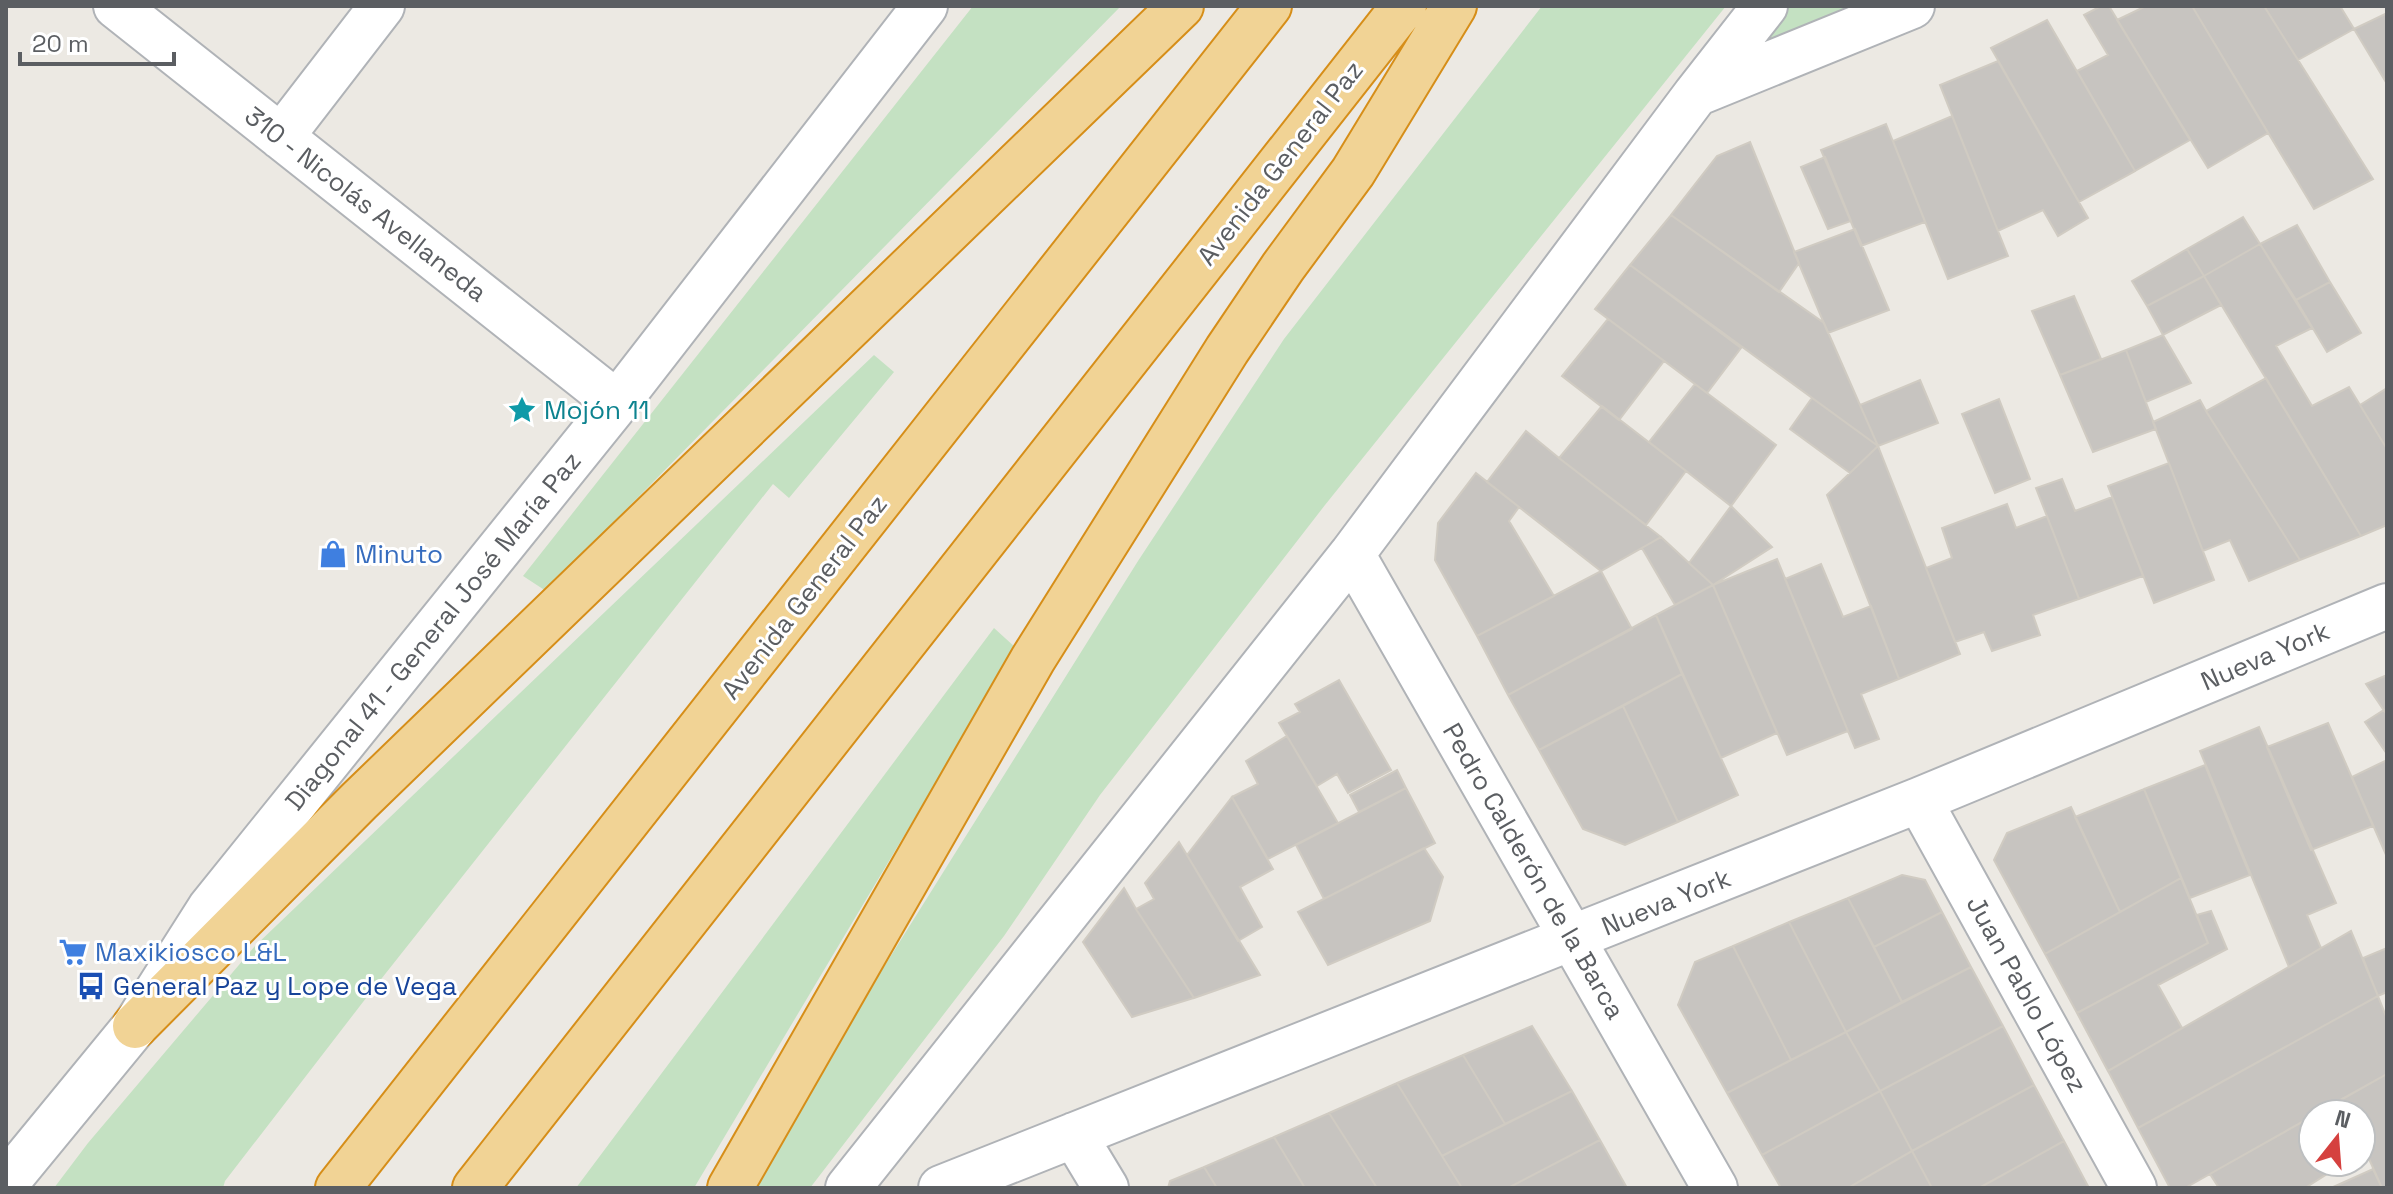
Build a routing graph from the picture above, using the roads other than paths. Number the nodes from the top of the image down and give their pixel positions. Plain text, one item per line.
1 (116, 6) edge
2 (382, 6) edge
3 (925, 6) edge
4 (1181, 6) edge
5 (1269, 6) edge
6 (1404, 6) edge
7 (1454, 6) edge
8 (1765, 6) edge
9 (1912, 6) edge
10 (1696, 94) junction
11 (281, 137) junction
12 (617, 403) junction
13 (1352, 554) junction
14 (2387, 606) edge
15 (1919, 800) junction
16 (1573, 939) junction
17 (135, 1026) junction
18 (1074, 1135) junction
19 (6, 1183) edge
20 (338, 1188) edge
21 (475, 1188) edge
22 (730, 1188) edge
23 (848, 1188) edge
24 (941, 1188) edge
25 (1106, 1188) edge
26 (1715, 1188) edge
27 (2134, 1188) edge

1 - 11 street, 310 - Nicolás Avellaneda
2 - 11 street
3 - 12 street, Diagonal 41 - General José María Paz
4 - 17 highway
5 - 20 highway, Avenida General Paz
6 - 21 highway, Avenida General Paz
7 - 22 highway
8 - 10 street
9 - 10 street
10 - 13 street
11 - 12 street, 310 - Nicolás Avellaneda
12 - 17 street, Diagonal 41 - General José María Paz
13 - 16 street, Pedro Calderón de la Barca
13 - 23 street
14 - 15 street, Nueva York
15 - 16 street, Nueva York
15 - 27 street, Juan Pablo López
16 - 18 street, Nueva York
16 - 26 street, Pedro Calderón de la Barca
17 - 19 street, Diagonal 41 - General José María Paz
18 - 24 street, Nueva York
18 - 25 street

